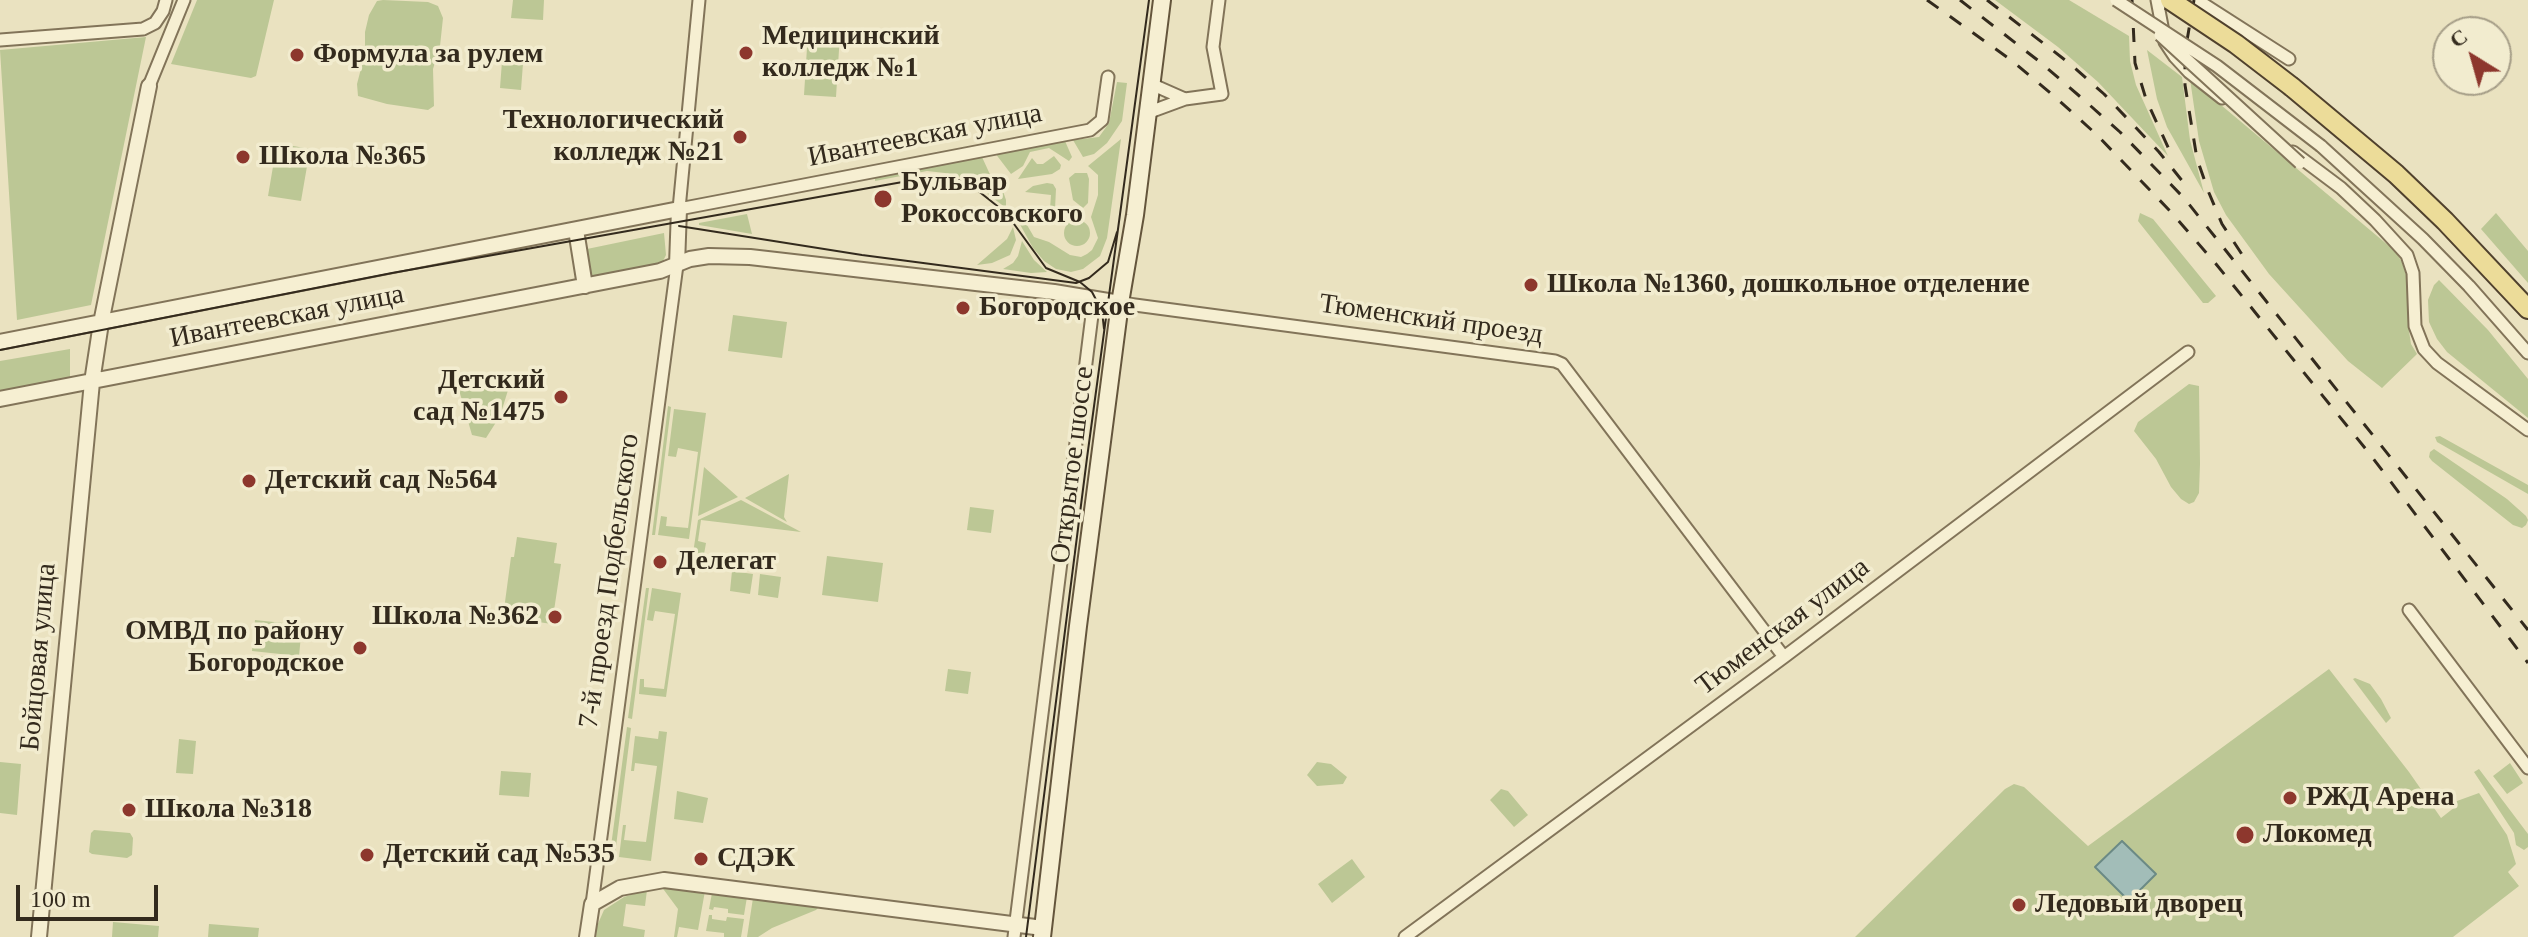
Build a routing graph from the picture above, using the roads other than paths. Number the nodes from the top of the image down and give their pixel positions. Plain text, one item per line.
1 (166, 0) edge
2 (184, 0) edge
3 (699, 0) edge
4 (1162, 0) edge
5 (1219, 0) edge
6 (2116, 0) edge
7 (2157, 0) edge
8 (2170, 0) edge
9 (2197, 0) edge
10 (2140, 15) junction
11 (0, 40) edge
12 (2289, 59) dead end
13 (1108, 77) dead end
14 (1151, 84) junction
15 (149, 86) joint
16 (1185, 99) junction
17 (1147, 113) junction
18 (2300, 163) dead end
19 (679, 209) junction
20 (576, 230) junction
21 (677, 265) junction
22 (585, 286) junction
23 (1094, 299) junction
24 (1120, 303) junction
25 (2528, 309) edge
26 (101, 323) junction
27 (0, 342) edge
28 (2188, 352) dead end
29 (2528, 353) edge
30 (92, 382) junction
31 (0, 399) edge
32 (2528, 430) edge
33 (2409, 610) dead end
34 (1784, 657) junction
35 (2528, 768) edge
36 (592, 904) junction
37 (1015, 930) edge
38 (1043, 932) edge
39 (39, 937) edge
40 (587, 937) edge
41 (1405, 937) edge

1 - 11 street
2 - 15 street
3 - 19 street
4 - 14 main road, Открытое шоссе
5 - 16 street
6 - 10 street, bridge
7 - 32 street
8 - 25 main road, bridge
9 - 12 street
10 - 18 street, bridge
10 - 29 street, bridge
13 - 19 street, Ивантеевская улица
14 - 16 street
14 - 17 main road, Открытое шоссе
15 - 26 street, Бойцовая улица
16 - 17 street
17 - 24 main road, Открытое шоссе
19 - 20 street, Ивантеевская улица
19 - 21 street
20 - 22 street
20 - 26 street, Ивантеевская улица
21 - 22 street, Ивантеевская улица
21 - 23 street, Ивантеевская улица
21 - 36 street, 7-й проезд Подбельского
22 - 30 street, Ивантеевская улица
23 - 24 street, Ивантеевская улица
23 - 37 street
24 - 34 street, Тюменский проезд
24 - 38 main road, Открытое шоссе
26 - 27 street, Ивантеевская улица
26 - 30 street, Бойцовая улица
28 - 34 street, Тюменская улица
30 - 31 street, Ивантеевская улица
30 - 39 street, Бойцовая улица
33 - 35 street
34 - 41 street, Тюменская улица
36 - 37 street
36 - 40 street
37 - 38 street

